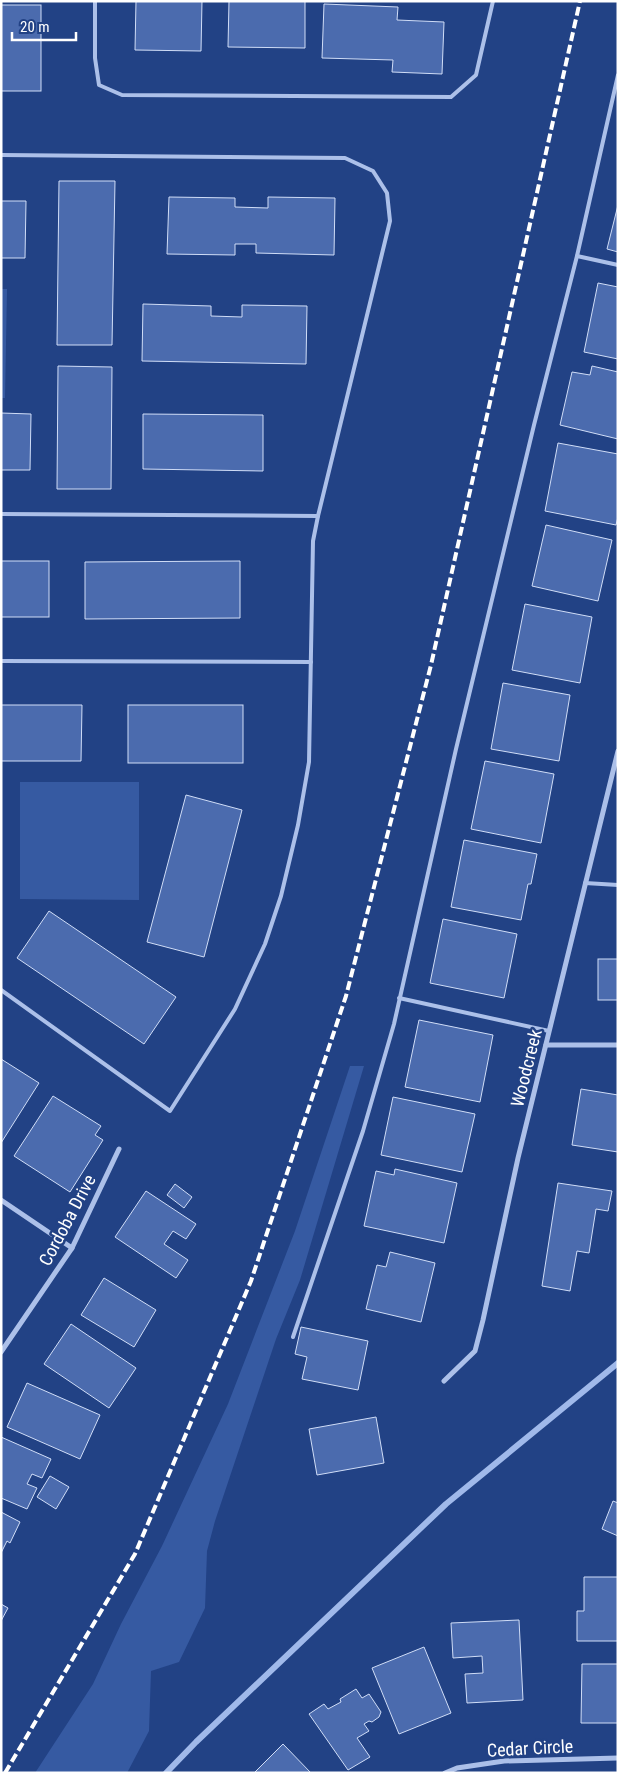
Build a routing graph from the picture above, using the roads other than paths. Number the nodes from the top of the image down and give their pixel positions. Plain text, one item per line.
1 (95, 1) edge
2 (493, 1) edge
3 (618, 75) edge
4 (1, 155) edge
5 (577, 256) junction
6 (618, 266) edge
7 (1, 514) edge
8 (318, 516) junction
9 (1, 660) edge
10 (311, 662) junction
11 (618, 751) edge
12 (585, 883) junction
13 (618, 885) edge
14 (1, 990) edge
15 (400, 998) junction
16 (549, 1032) junction
17 (546, 1045) junction
18 (618, 1046) edge
19 (120, 1149) dead end
20 (1, 1200) edge
21 (72, 1248) junction
22 (293, 1337) dead end
23 (1, 1352) edge
24 (444, 1381) dead end
25 (618, 1758) edge
26 (445, 1773) edge

1 - 2 lane
3 - 5 lane
4 - 8 lane
5 - 6 lane
5 - 15 lane
7 - 8 lane
8 - 10 lane
9 - 10 lane
10 - 14 lane
11 - 12 street, Woodcreek
12 - 13 lane
12 - 16 street, Woodcreek
15 - 16 lane
15 - 22 lane
16 - 17 street, Woodcreek
17 - 18 street
17 - 24 street, Woodcreek
19 - 21 street, Cordoba Drive
20 - 21 street
21 - 23 street, Cordoba Drive
25 - 26 street, Cedar Circle

